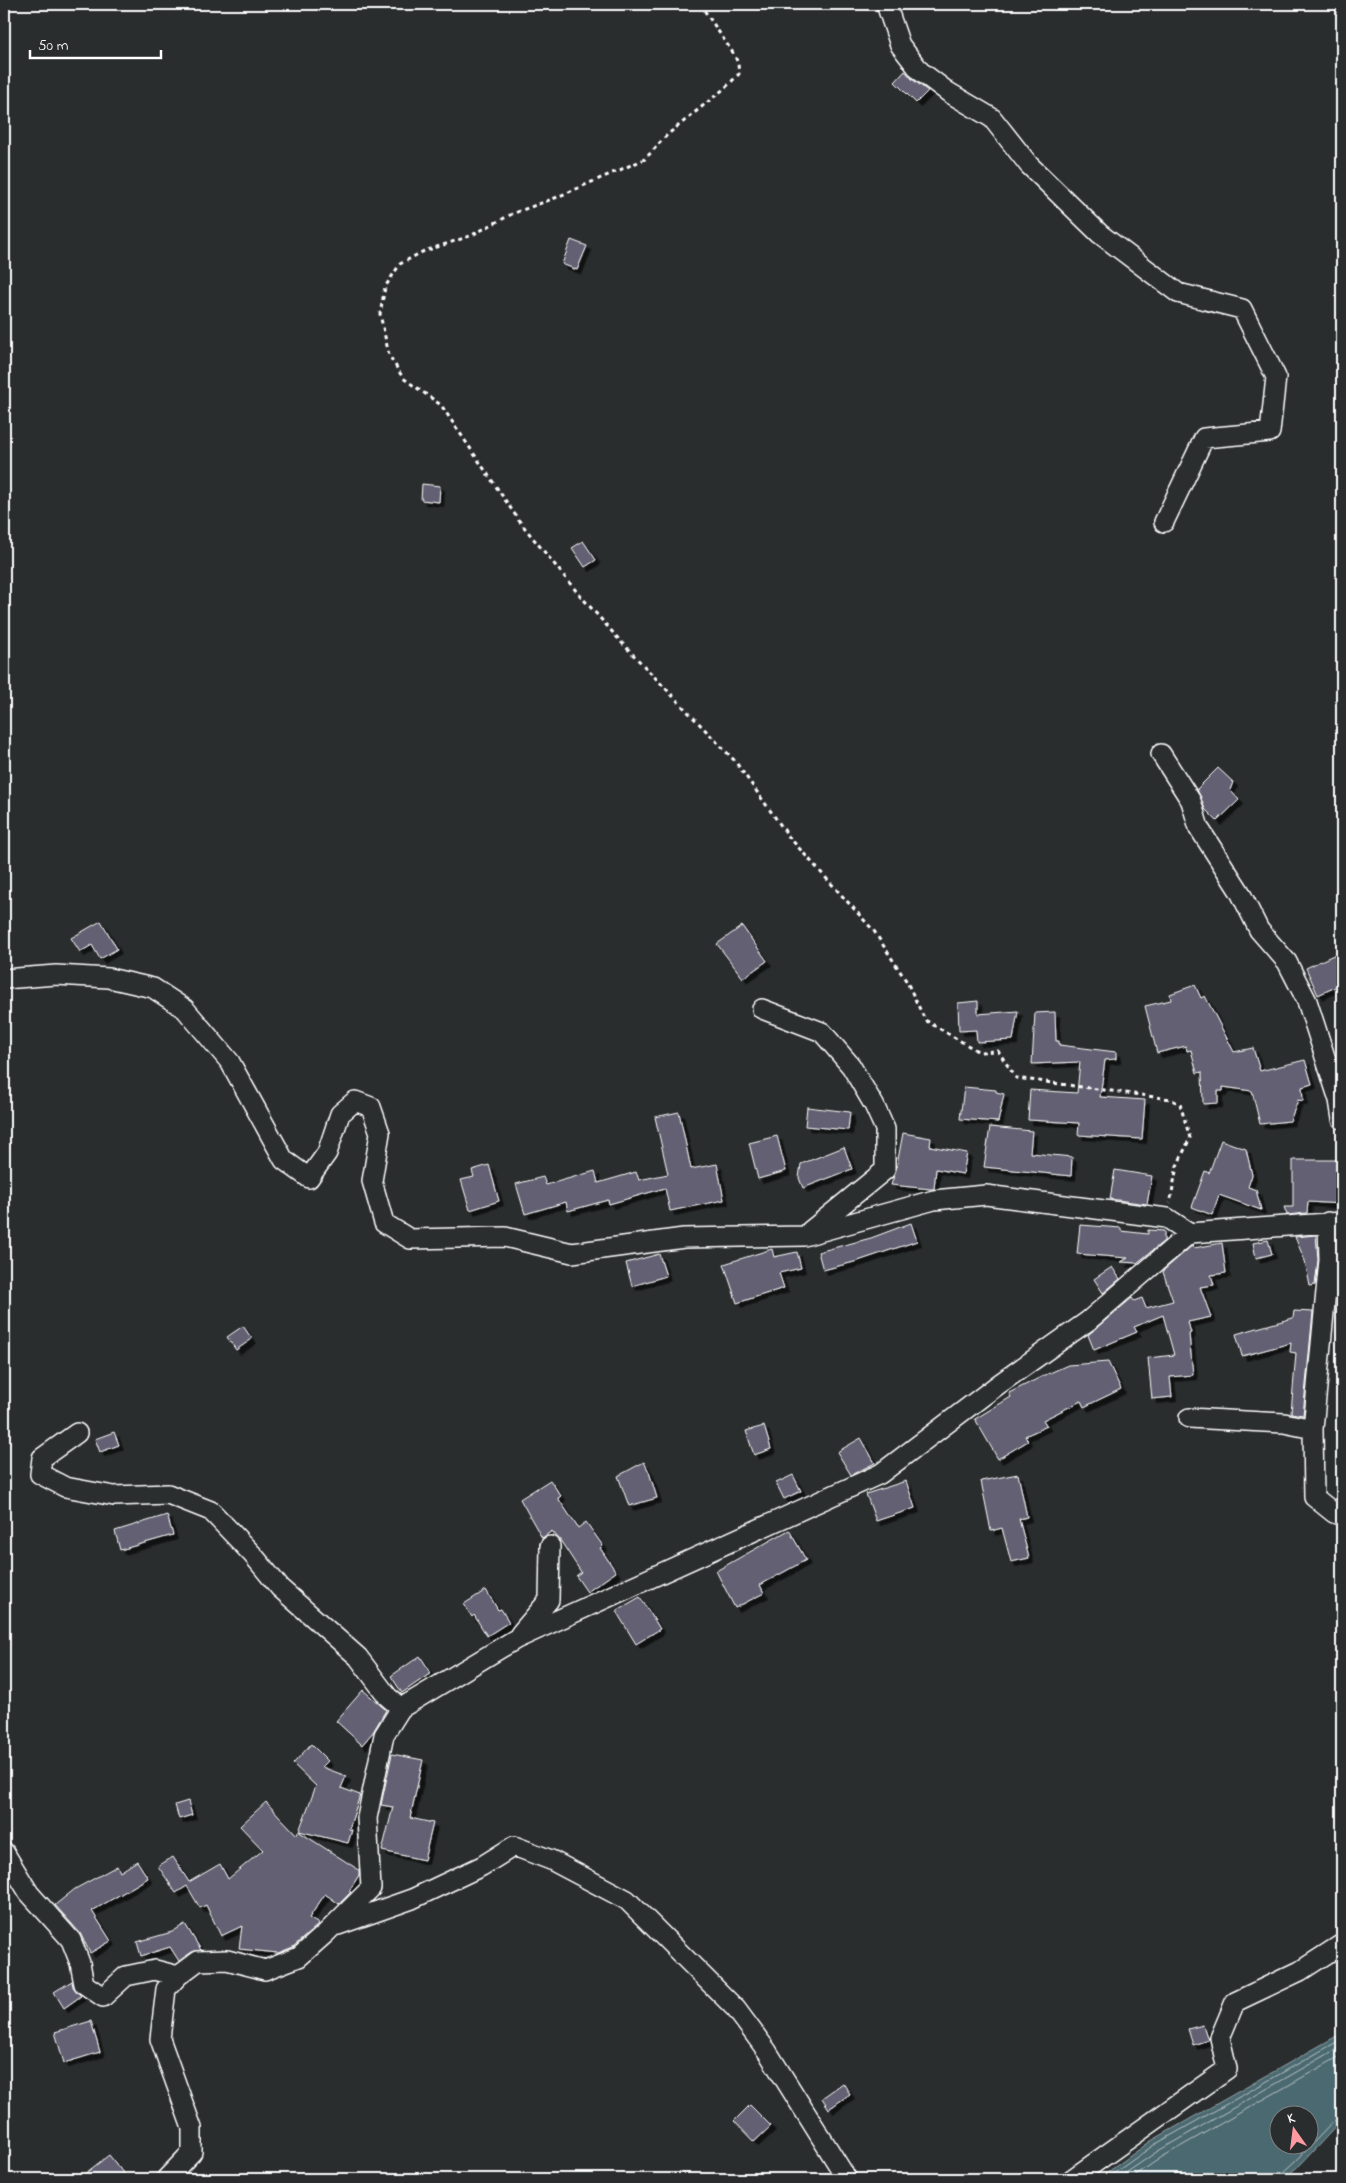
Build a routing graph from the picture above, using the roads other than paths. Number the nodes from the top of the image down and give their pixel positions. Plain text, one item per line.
1 (886, 4) edge
2 (1164, 522) dead end
3 (1161, 754) dead end
4 (4, 979) edge
5 (762, 1009) dead end
6 (1342, 1119) edge
7 (1335, 1222) edge
8 (1190, 1233) junction
9 (804, 1236) junction
10 (1189, 1418) dead end
11 (1313, 1429) junction
12 (77, 1433) dead end
13 (1342, 1516) edge
14 (550, 1546) dead end
15 (516, 1639) junction
16 (401, 1708) junction
17 (4, 1852) edge
18 (325, 1934) junction
19 (1342, 1944) edge
20 (178, 1976) junction
21 (166, 2179) edge
22 (847, 2179) edge
23 (1072, 2179) edge

1 - 2 street
3 - 6 street
4 - 9 street
5 - 9 street
7 - 8 street
7 - 11 street
8 - 9 street
8 - 15 street
10 - 11 street
11 - 13 street
12 - 16 street
14 - 15 street
15 - 16 street
16 - 18 street
17 - 20 street
18 - 20 street
18 - 22 street
19 - 23 street
20 - 21 street

